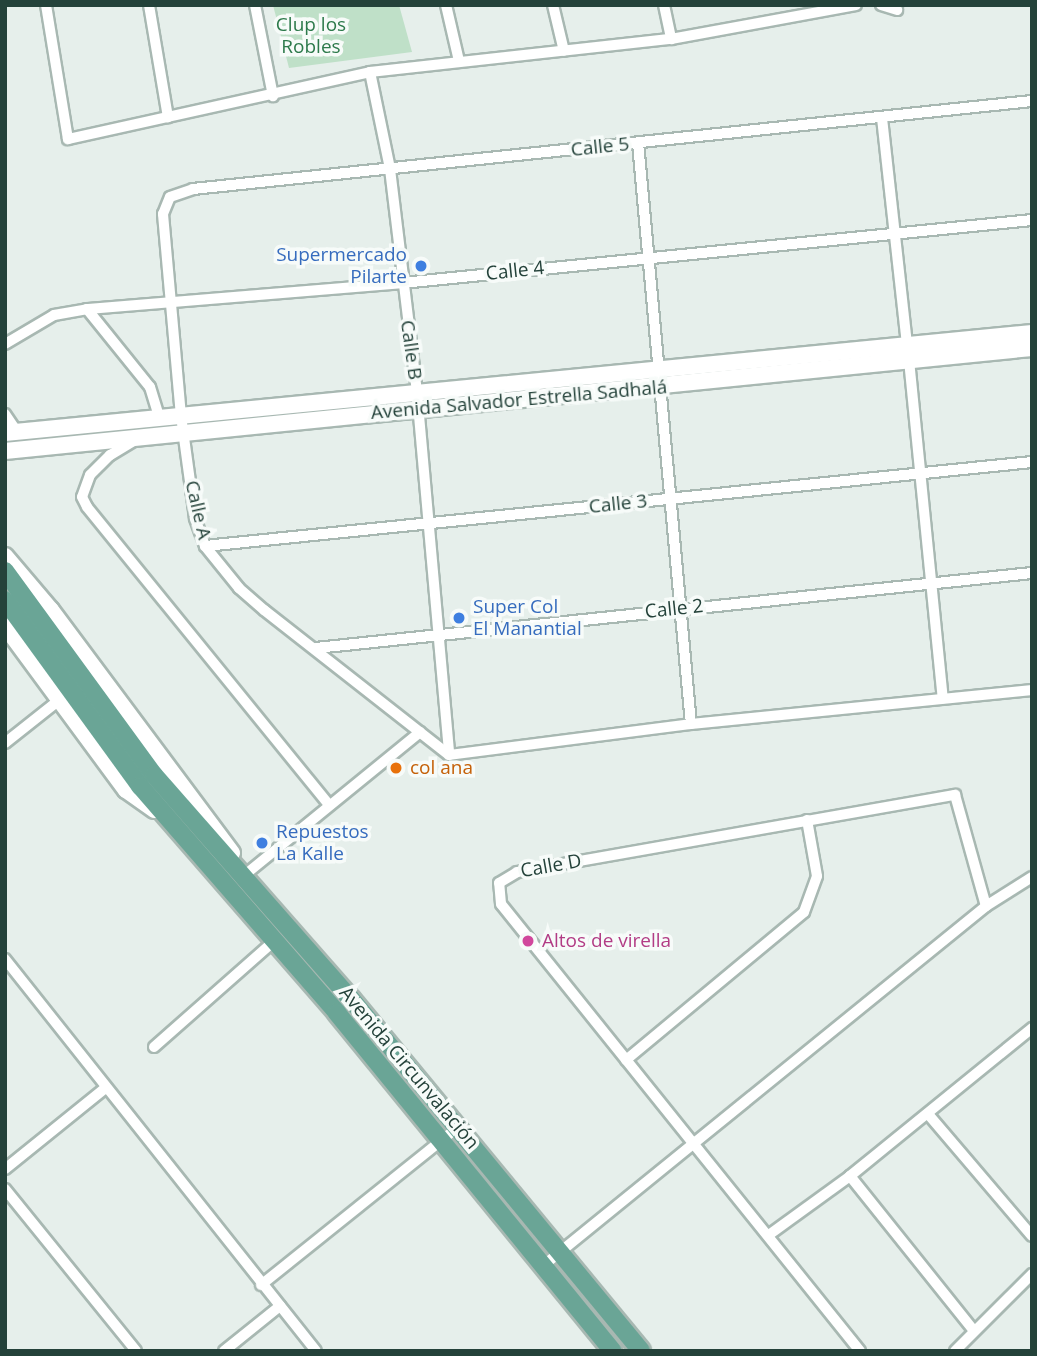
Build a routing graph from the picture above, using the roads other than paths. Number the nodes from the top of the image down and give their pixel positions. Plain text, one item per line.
1 (46, 5) edge
2 (149, 5) edge
3 (255, 5) edge
4 (446, 5) edge
5 (553, 5) edge
6 (664, 5) edge
7 (856, 5) edge
8 (881, 5) edge
9 (897, 10) dead end
10 (773, 11) edge
11 (671, 39) junction
12 (564, 51) junction
13 (459, 61) junction
14 (370, 72) junction
15 (273, 96) junction
16 (1032, 101) edge
17 (168, 117) junction
18 (882, 118) junction
19 (638, 143) junction
20 (390, 169) junction
21 (170, 197) joint
22 (1032, 220) edge
23 (895, 234) junction
24 (647, 256) junction
25 (401, 284) junction
26 (172, 305) junction
27 (87, 309) junction
28 (1032, 333) edge
29 (5, 344) edge
30 (1032, 348) edge
31 (908, 353) junction
32 (657, 379) junction
33 (417, 401) junction
34 (5, 414) edge
35 (181, 416) junction
36 (160, 419) junction
37 (11, 432) edge
38 (183, 433) junction
39 (141, 438) junction
40 (9, 452) edge
41 (1032, 462) edge
42 (921, 473) junction
43 (668, 499) junction
44 (430, 524) junction
45 (205, 546) junction
46 (5, 556) edge
47 (1032, 573) edge
48 (11, 577) edge
49 (929, 582) junction
50 (5, 600) edge
51 (683, 608) junction
52 (5, 626) edge
53 (441, 632) junction
54 (316, 648) junction
55 (1032, 690) edge
56 (943, 698) junction
57 (58, 701) junction
58 (691, 724) junction
59 (420, 732) junction
60 (5, 744) edge
61 (449, 755) junction
62 (329, 805) junction
63 (165, 817) junction
64 (807, 820) junction
65 (1032, 877) edge
66 (241, 878) junction
67 (986, 906) junction
68 (272, 942) junction
69 (5, 959) edge
70 (1032, 1028) edge
71 (154, 1047) dead end
72 (626, 1060) junction
73 (104, 1089) junction
74 (928, 1114) junction
75 (457, 1128) junction
76 (442, 1139) junction
77 (696, 1142) junction
78 (5, 1169) edge
79 (850, 1176) junction
80 (5, 1189) edge
81 (770, 1234) junction
82 (1032, 1236) edge
83 (560, 1252) junction
84 (544, 1265) junction
85 (1032, 1274) edge
86 (261, 1285) junction
87 (280, 1306) junction
88 (974, 1331) junction
89 (136, 1351) edge
90 (223, 1351) edge
91 (316, 1351) edge
92 (613, 1351) edge
93 (641, 1351) edge
94 (860, 1351) edge
95 (955, 1351) edge

1 - 17 street
2 - 17 street
3 - 15 street
4 - 13 street
5 - 12 street
6 - 11 street
7 - 10 street
8 - 9 street
10 - 11 street
11 - 12 street
12 - 13 street
13 - 14 street
14 - 15 street
14 - 20 street, Calle B
15 - 17 street
16 - 18 street, Calle 5
18 - 19 street, Calle 5
18 - 23 street
19 - 20 street, Calle 5
19 - 24 street
20 - 21 street, Calle 5
20 - 25 street, Calle B
21 - 26 street, Calle A
22 - 23 street, Calle 4
23 - 24 street, Calle 4
23 - 31 street
24 - 25 street, Calle 4
24 - 32 street
25 - 26 street, Calle 4
25 - 33 street, Calle B
26 - 27 street, Calle 4
26 - 35 street, Calle A
27 - 29 street, Calle 4
27 - 36 street
28 - 31 main road, Avenida Salvador Estrella Sadhalá
30 - 31 main road, Avenida Salvador Estrella Sadhalá
31 - 32 main road, Avenida Salvador Estrella Sadhalá
31 - 42 street
32 - 33 main road, Avenida Salvador Estrella Sadhalá
32 - 43 street
33 - 35 main road, Avenida Salvador Estrella Sadhalá
33 - 38 main road, Avenida Salvador Estrella Sadhalá
33 - 44 street, Calle B
34 - 37 street
35 - 36 main road, Avenida Salvador Estrella Sadhalá
35 - 38 street, Calle A
36 - 37 main road, Avenida Salvador Estrella Sadhalá
38 - 39 main road, Avenida Salvador Estrella Sadhalá
38 - 45 street, Calle A
39 - 40 main road, Avenida Salvador Estrella Sadhalá
39 - 62 street
41 - 42 street, Calle 3
42 - 43 street, Calle 3
42 - 49 street
43 - 44 street, Calle 3
43 - 51 street
44 - 45 street, Calle 3
44 - 53 street, Calle B
45 - 54 street, Calle A
46 - 66 main road, Avenida Circunvalación
47 - 49 street, Calle 2
48 - 66 main road, Avenida Circunvalación
49 - 51 street, Calle 2
49 - 56 street
50 - 63 main road, Avenida Circunvalación
51 - 53 street, Calle 2
51 - 58 street
52 - 57 main road, Avenida Circunvalación
53 - 54 street, Calle 2
53 - 61 street, Calle B
54 - 59 street, Calle A
55 - 56 street
56 - 58 street
57 - 60 street
57 - 63 main road, Avenida Circunvalación
58 - 61 street
59 - 61 street, Calle A
59 - 62 street
62 - 66 street
63 - 68 main road, Avenida Circunvalación
64 - 67 street, Calle D
64 - 72 street
64 - 72 street, Calle D
65 - 67 street
66 - 75 main road, Avenida Circunvalación
67 - 77 street
68 - 71 street
68 - 76 main road, Avenida Circunvalación
69 - 73 street
70 - 74 street
72 - 77 street, Calle D
73 - 78 street
73 - 86 street
74 - 79 street
74 - 82 street
75 - 76 street
75 - 83 main road, Avenida Circunvalación
76 - 84 main road, Avenida Circunvalación
76 - 86 street
77 - 81 street, Calle D
77 - 83 street
79 - 81 street
79 - 88 street
80 - 89 street
81 - 94 street, Calle D
83 - 84 street
83 - 93 main road, Avenida Circunvalación
84 - 92 main road, Avenida Circunvalación
85 - 88 street
86 - 87 street
87 - 90 street
87 - 91 street
88 - 95 street

